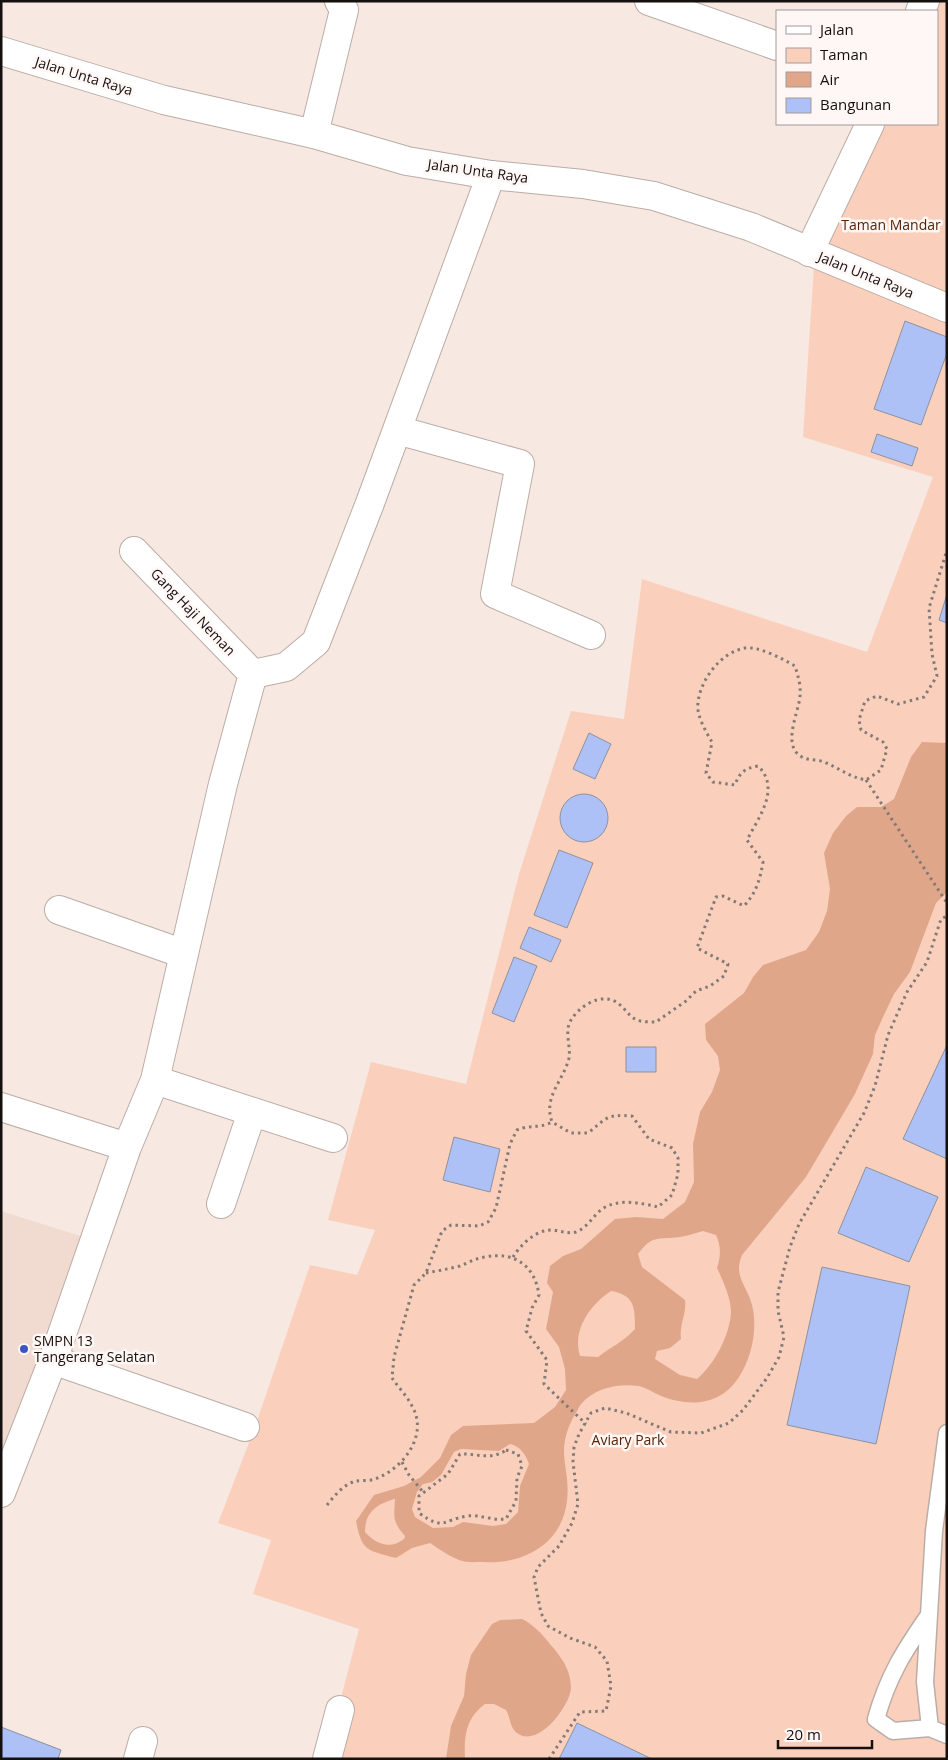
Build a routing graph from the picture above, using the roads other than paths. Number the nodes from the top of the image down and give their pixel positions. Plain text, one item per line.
1 (339, 1) edge
2 (649, 1) edge
3 (776, 46) edge
4 (1, 52) edge
5 (870, 125) edge
6 (314, 134) junction
7 (491, 174) junction
8 (809, 252) junction
9 (947, 308) edge
10 (397, 430) junction
11 (134, 551) dead end
12 (591, 635) dead end
13 (253, 674) junction
14 (59, 910) dead end
15 (184, 954) junction
16 (154, 1080) junction
17 (1, 1107) edge
18 (252, 1112) junction
19 (333, 1138) dead end
20 (128, 1147) junction
21 (221, 1204) dead end
22 (53, 1360) junction
23 (245, 1427) dead end
24 (947, 1432) edge
25 (1, 1493) edge
26 (929, 1615) junction
27 (340, 1710) dead end
28 (930, 1728) junction
29 (947, 1735) edge
30 (327, 1759) edge

1 - 6 street
2 - 3 street
4 - 6 street, Jalan Unta Raya
5 - 8 street
6 - 7 street, Jalan Unta Raya
7 - 8 street, Jalan Unta Raya
7 - 10 street
8 - 9 street, Jalan Unta Raya
10 - 12 street
10 - 13 street
11 - 13 street, Gang Haji Neman
13 - 15 street
14 - 15 street
15 - 16 street
16 - 18 street
16 - 20 street
17 - 20 street
18 - 19 street
18 - 21 street
20 - 22 street
22 - 23 street
22 - 25 street
24 - 26 lane
26 - 28 lane
26 - 28 lane
27 - 30 street
28 - 29 lane

